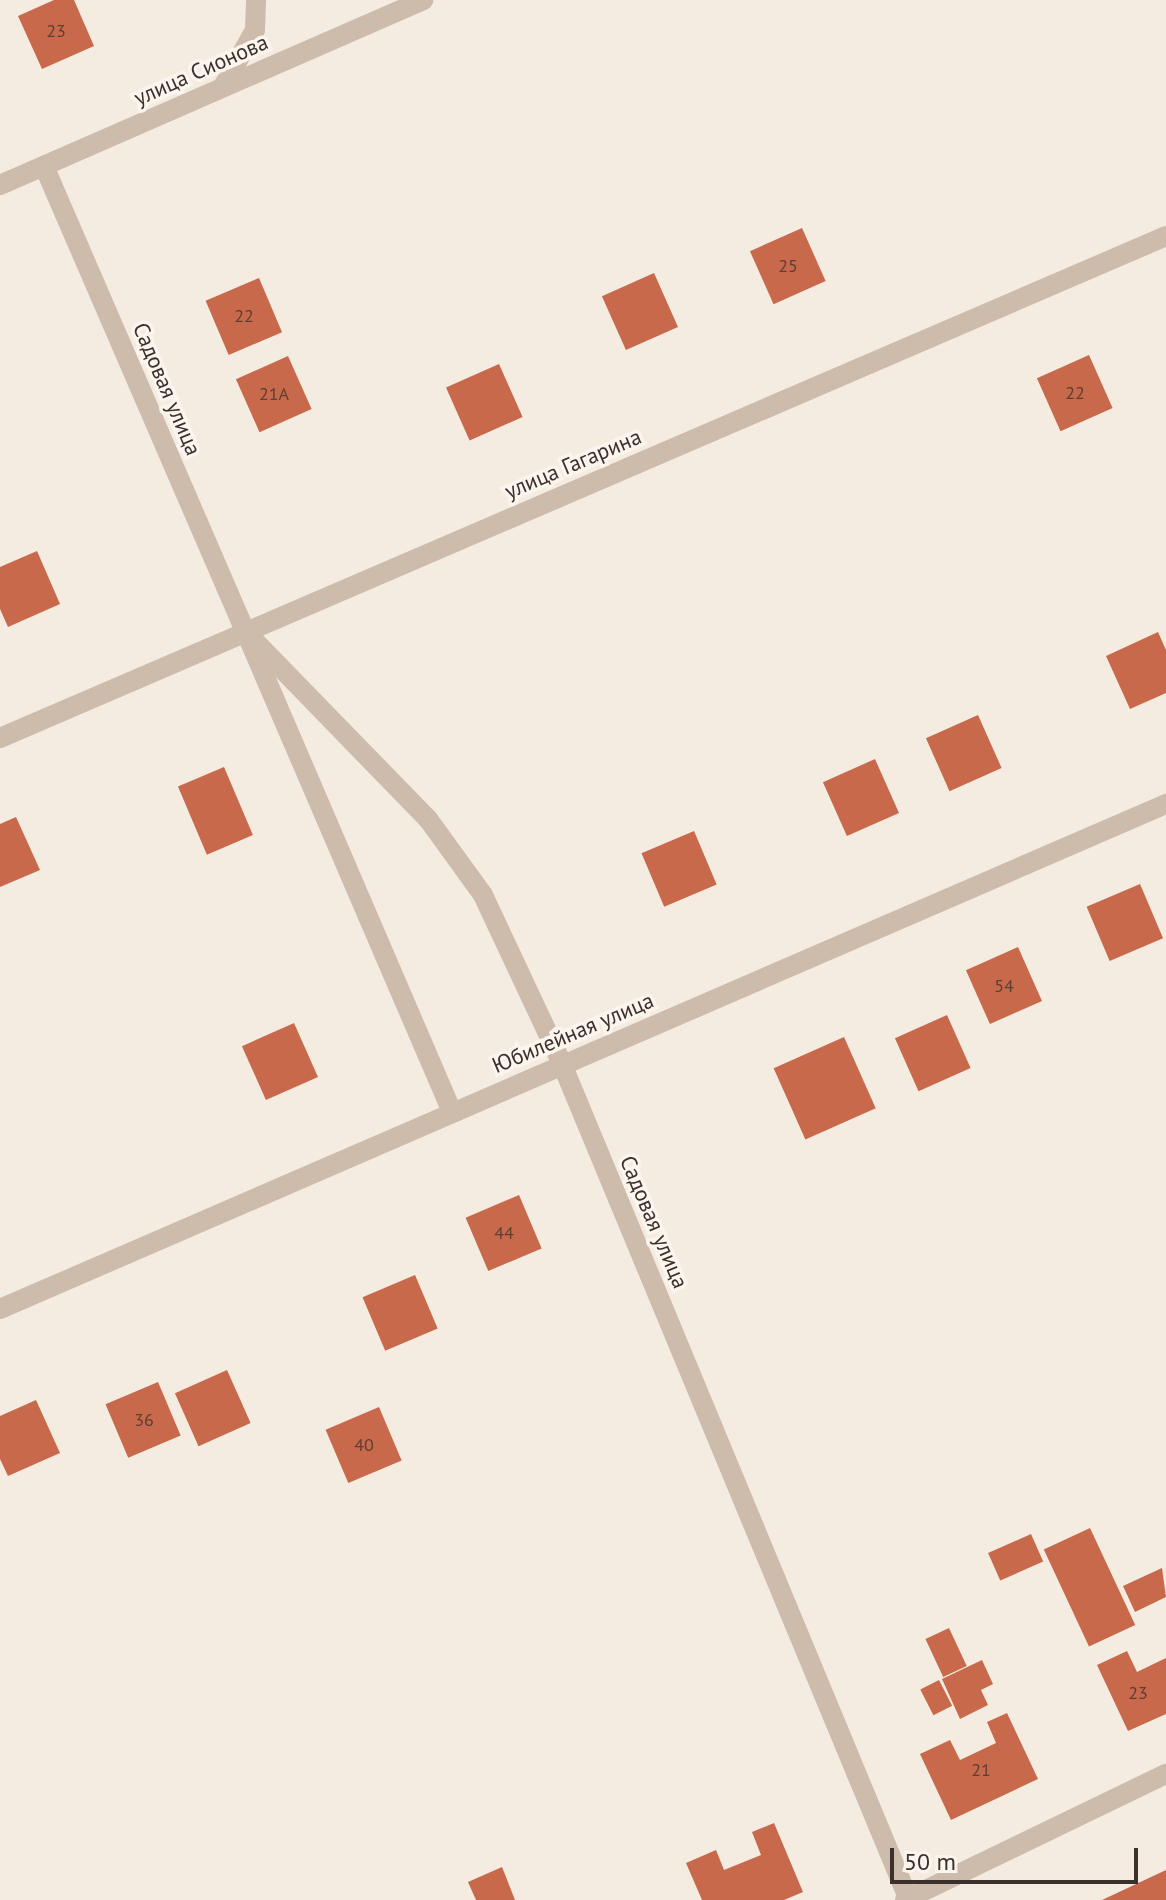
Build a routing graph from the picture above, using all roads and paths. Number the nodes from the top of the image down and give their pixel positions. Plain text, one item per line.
1 (256, 0) edge
2 (423, 0) edge
3 (224, 85) junction
4 (44, 166) junction
5 (0, 185) edge
6 (1166, 236) edge
7 (245, 631) junction
8 (0, 738) edge
9 (1166, 804) edge
10 (562, 1064) junction
11 (452, 1112) junction
12 (0, 1309) edge
13 (1166, 1774) edge
14 (908, 1899) edge

1 - 3 street
2 - 3 street, улица Сионова
3 - 4 street, улица Сионова
4 - 5 street, улица Сионова
4 - 7 street, Садовая улица
6 - 7 street, улица Гагарина
7 - 8 street, улица Гагарина
7 - 10 street, Садовая улица
7 - 11 street, Садовая улица
9 - 10 street, Юбилейная улица
10 - 11 street, Юбилейная улица
10 - 14 street, Садовая улица
11 - 12 street, Юбилейная улица
13 - 14 street

